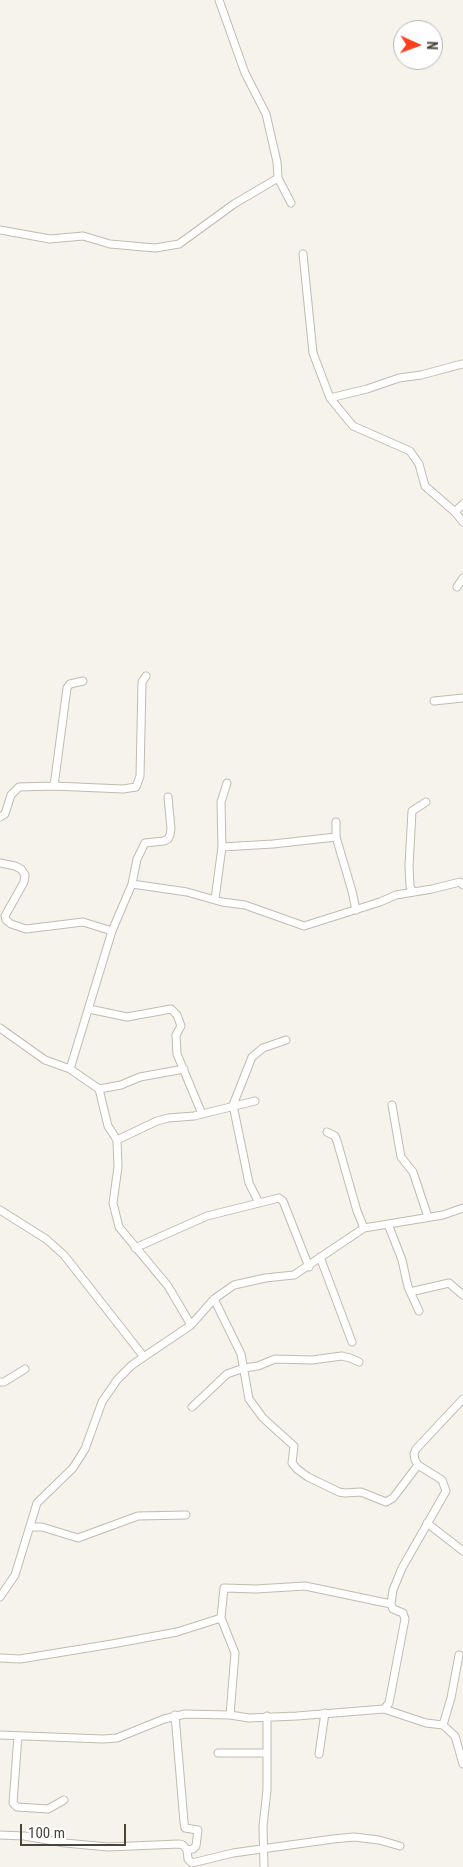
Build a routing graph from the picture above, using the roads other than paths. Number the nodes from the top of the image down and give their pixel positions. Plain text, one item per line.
1 (219, 0) edge
2 (278, 178) junction
3 (291, 203) dead end
4 (0, 230) edge
5 (303, 254) dead end
6 (462, 364) edge
7 (330, 398) junction
8 (463, 504) edge
9 (454, 512) junction
10 (463, 522) edge
11 (463, 578) edge
12 (457, 587) dead end
13 (146, 676) dead end
14 (83, 681) dead end
15 (463, 698) edge
16 (434, 700) dead end
17 (227, 783) dead end
18 (54, 786) junction
19 (168, 796) dead end
20 (426, 802) dead end
21 (0, 817) edge
22 (336, 822) dead end
23 (336, 837) junction
24 (222, 847) junction
25 (0, 863) edge
26 (132, 884) junction
27 (463, 885) edge
28 (412, 891) junction
29 (215, 899) junction
30 (356, 910) junction
31 (112, 931) junction
32 (89, 1009) junction
33 (0, 1028) edge
34 (286, 1040) dead end
35 (70, 1069) junction
36 (184, 1069) junction
37 (99, 1089) junction
38 (254, 1102) dead end
39 (233, 1105) junction
40 (392, 1105) dead end
41 (202, 1114) junction
42 (327, 1132) dead end
43 (117, 1140) junction
44 (259, 1203) junction
45 (463, 1208) edge
46 (0, 1210) edge
47 (428, 1217) junction
48 (388, 1224) junction
49 (364, 1228) junction
50 (135, 1248) junction
51 (320, 1257) junction
52 (309, 1267) junction
53 (410, 1292) junction
54 (463, 1295) edge
55 (214, 1298) junction
56 (419, 1311) dead end
57 (191, 1325) junction
58 (352, 1342) dead end
59 (144, 1357) junction
60 (359, 1362) dead end
61 (244, 1368) junction
62 (25, 1369) dead end
63 (0, 1382) edge
64 (463, 1399) edge
65 (192, 1407) dead end
66 (418, 1465) junction
67 (186, 1515) dead end
68 (427, 1523) junction
69 (30, 1527) junction
70 (463, 1551) edge
71 (0, 1597) edge
72 (388, 1602) junction
73 (221, 1618) junction
74 (459, 1655) dead end
75 (0, 1658) edge
76 (384, 1709) junction
77 (325, 1713) junction
78 (230, 1715) junction
79 (175, 1716) junction
80 (267, 1716) junction
81 (443, 1725) junction
82 (0, 1735) edge
83 (18, 1736) junction
84 (218, 1753) dead end
85 (267, 1753) junction
86 (319, 1754) dead end
87 (463, 1764) edge
88 (64, 1800) dead end
89 (0, 1835) edge
90 (400, 1846) dead end
91 (263, 1848) junction
92 (187, 1850) junction
93 (264, 1867) edge

1 - 2 street
2 - 3 street
2 - 4 street
5 - 7 street
6 - 7 street
7 - 9 street
8 - 9 street
9 - 10 street
11 - 12 street
13 - 18 street
14 - 18 street
15 - 16 street
17 - 24 street
18 - 21 street
19 - 26 street
20 - 28 street
22 - 23 street
23 - 24 street
23 - 30 street
24 - 29 street
25 - 31 street
26 - 29 street
26 - 31 street
27 - 28 street
28 - 30 street
29 - 30 street
31 - 32 street
32 - 35 street
32 - 36 street
33 - 35 street
34 - 39 street
35 - 37 street
36 - 37 street
36 - 41 street
37 - 43 street
38 - 39 street
39 - 41 street
39 - 44 street
40 - 47 street
41 - 43 street
42 - 49 street
43 - 50 street
44 - 50 street
44 - 52 street
45 - 47 street
46 - 59 street
47 - 48 street
48 - 49 street
48 - 53 street
49 - 51 street
50 - 57 street
51 - 52 street
51 - 58 street
52 - 55 street
53 - 54 street
53 - 56 street
55 - 57 street
55 - 61 street
57 - 59 street
59 - 69 street
60 - 61 street
61 - 65 street
61 - 66 street
62 - 63 street
64 - 66 street
66 - 68 street
67 - 69 street
68 - 70 street
68 - 72 street
69 - 71 street
72 - 73 street
72 - 76 street
73 - 75 street
73 - 78 street
74 - 81 street
76 - 77 street
76 - 81 street
77 - 80 street
77 - 86 street
78 - 79 street
78 - 80 street
79 - 83 street
79 - 92 street
80 - 85 street
81 - 87 street
82 - 83 street
83 - 88 street
84 - 85 street
85 - 91 street
89 - 92 street
90 - 91 street
91 - 92 street
91 - 93 street

